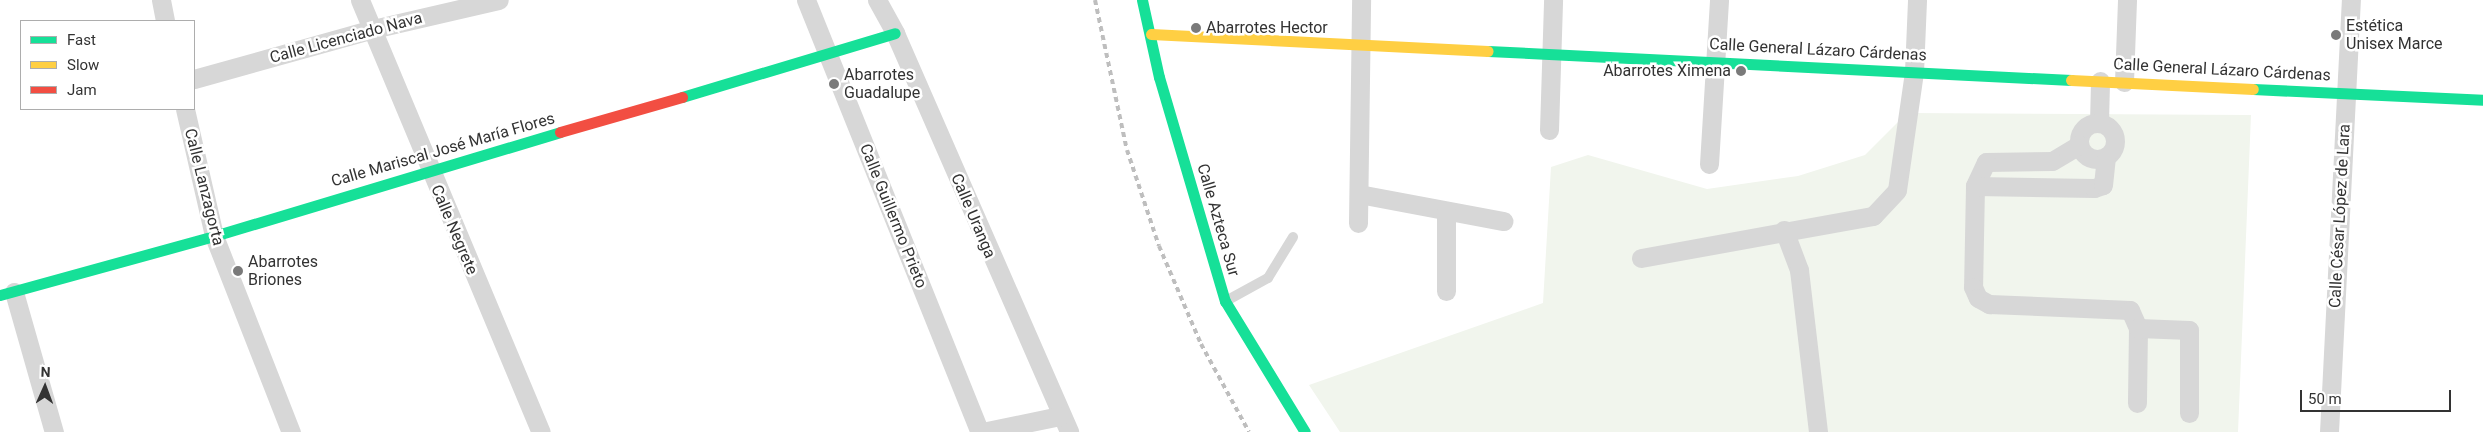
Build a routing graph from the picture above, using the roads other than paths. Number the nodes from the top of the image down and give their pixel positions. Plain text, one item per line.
1 (161, 0) edge
2 (360, 0) edge
3 (499, 0) edge
4 (806, 0) edge
5 (877, 0) edge
6 (1142, 0) edge
7 (1361, 0) edge
8 (1553, 0) edge
9 (1718, 0) edge
10 (1917, 0) edge
11 (2127, 0) edge
12 (2351, 0) edge
13 (165, 20) edge
14 (373, 29) junction
15 (895, 33) junction
16 (1150, 34) junction
17 (1361, 44) junction
18 (1550, 54) junction
19 (829, 55) junction
20 (1715, 62) junction
21 (1914, 72) junction
22 (195, 79) edge
23 (2100, 81) junction
24 (2124, 82) junction
25 (2346, 93) junction
26 (2483, 100) edge
27 (185, 110) edge
28 (2099, 123) junction
29 (1549, 130) dead end
30 (2080, 145) junction
31 (2106, 157) junction
32 (1709, 164) dead end
33 (428, 170) junction
34 (1975, 186) junction
35 (1359, 194) junction
36 (1446, 211) junction
37 (1503, 221) dead end
38 (1358, 223) dead end
39 (1784, 230) junction
40 (214, 236) junction
41 (1293, 237) dead end
42 (1641, 258) dead end
43 (1446, 291) dead end
44 (7, 293) edge
45 (1225, 301) junction
46 (2138, 328) junction
47 (2137, 403) dead end
48 (2189, 413) dead end
49 (1064, 424) edge
50 (54, 432) edge
51 (291, 432) edge
52 (541, 432) edge
53 (981, 432) edge
54 (1305, 432) edge
55 (1818, 432) edge
56 (2329, 432) edge

1 - 13 street
2 - 14 street, Calle Negrete
3 - 14 street, Calle Licenciado Nava
4 - 19 street, Calle Guillermo Prieto
5 - 15 street, Calle Uranga
6 - 16 street, Calle Azteca Sur
7 - 17 street
8 - 18 street
9 - 20 street
10 - 21 street
11 - 24 street
12 - 25 street, Calle César López de Lara
14 - 22 street, Calle Licenciado Nava
14 - 33 street, Calle Negrete
15 - 19 street, Calle Mariscal José María Flores
15 - 49 street, Calle Uranga
16 - 17 street, Calle General Lázaro Cárdenas
16 - 45 street, Calle Azteca Sur
17 - 18 street, Calle General Lázaro Cárdenas
17 - 35 street
18 - 20 street, Calle General Lázaro Cárdenas
18 - 29 street
19 - 33 street, Calle Mariscal José María Flores
19 - 53 street, Calle Guillermo Prieto
20 - 21 street, Calle General Lázaro Cárdenas
20 - 32 street
21 - 23 street, Calle General Lázaro Cárdenas
21 - 39 street
23 - 24 street, Calle General Lázaro Cárdenas
23 - 28 street
24 - 25 street, Calle General Lázaro Cárdenas
25 - 26 street, Calle General Lázaro Cárdenas
25 - 56 street, Calle César López de Lara
27 - 40 street, Calle Lanzagorta
28 - 30 street
28 - 31 street
30 - 31 street
30 - 34 street
31 - 34 street
33 - 40 street, Calle Mariscal José María Flores
33 - 52 street, Calle Negrete
34 - 46 street
35 - 36 street
35 - 38 street
36 - 37 street
36 - 43 street
39 - 42 street
39 - 55 street
40 - 44 street, Calle Mariscal José María Flores
40 - 51 street, Calle Lanzagorta
41 - 45 lane
44 - 50 street
45 - 54 street, Calle Azteca Sur
46 - 47 street
46 - 48 street
49 - 53 street

